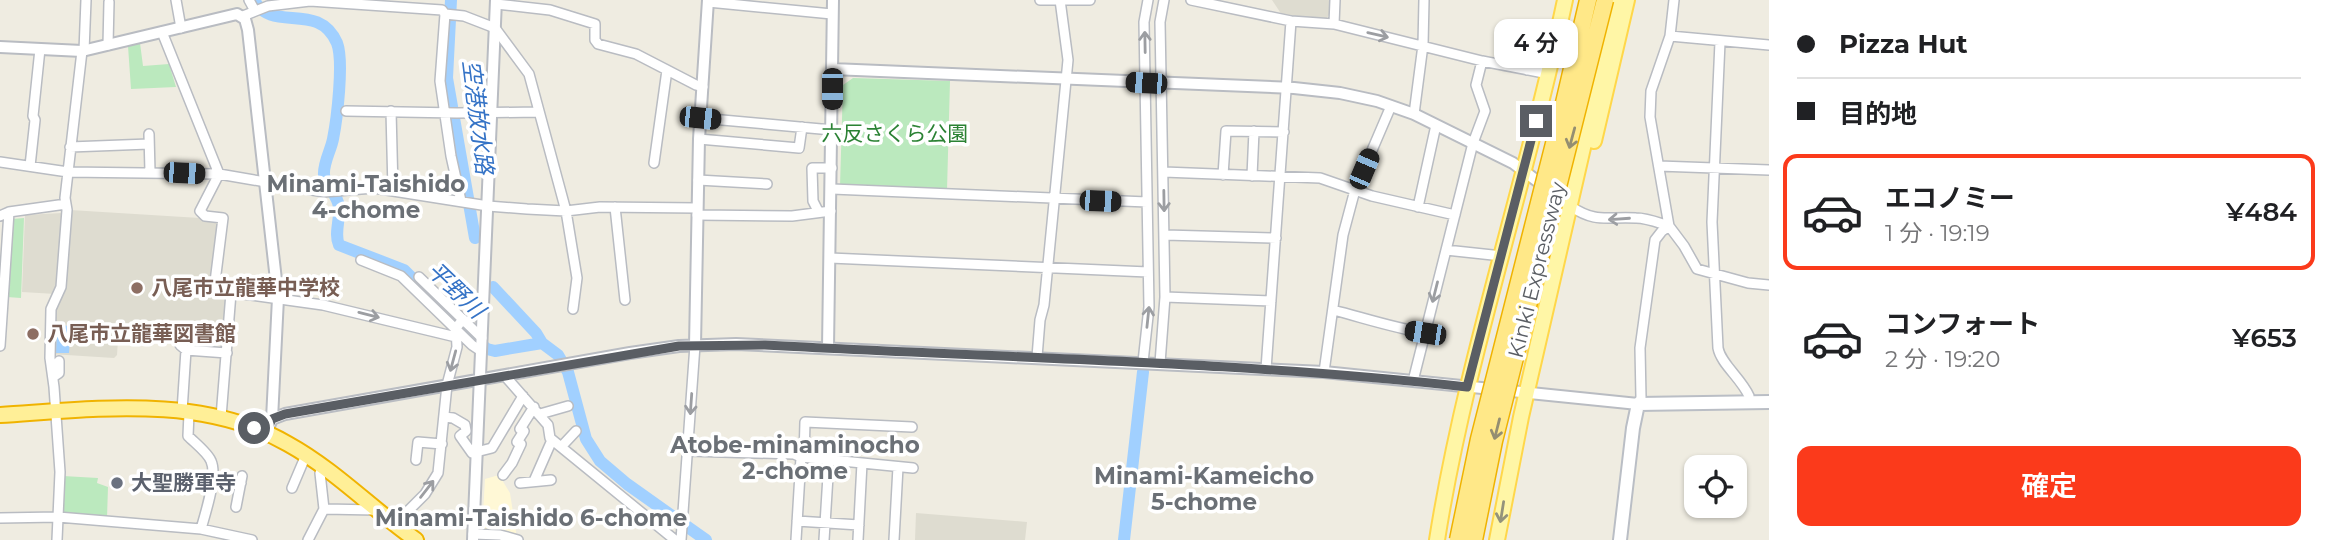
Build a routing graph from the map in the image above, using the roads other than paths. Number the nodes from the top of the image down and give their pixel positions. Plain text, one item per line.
1 (86, 0) edge
2 (176, 0) edge
3 (249, 0) edge
4 (833, 0) edge
5 (1040, 0) edge
6 (1090, 0) edge
7 (1148, 0) edge
8 (1164, 0) edge
9 (1191, 0) edge
10 (1335, 0) edge
11 (1424, 0) edge
12 (1565, 0) edge
13 (1588, 0) edge
14 (1605, 0) edge
15 (1617, 0) edge
16 (1627, 0) edge
17 (1674, 0) edge
18 (708, 1) edge
19 (1060, 1) edge
20 (109, 2) edge
21 (496, 2) edge
22 (262, 4) edge
23 (772, 4) edge
24 (255, 11) junction
25 (445, 14) junction
26 (832, 14) junction
27 (243, 16) junction
28 (1291, 21) junction
29 (1334, 24) junction
30 (181, 28) junction
31 (495, 28) junction
32 (162, 32) junction
33 (1670, 36) junction
34 (1720, 42) junction
35 (108, 45) junction
36 (1423, 45) junction
37 (1555, 45) junction
38 (1769, 45) edge
39 (0, 47) edge
40 (40, 49) junction
41 (83, 51) junction
42 (1536, 60) junction
43 (1482, 61) junction
44 (1550, 68) junction
45 (832, 69) junction
46 (667, 70) junction
47 (1527, 70) junction
48 (1066, 79) junction
49 (1146, 83) junction
50 (1162, 84) junction
51 (703, 87) junction
52 (1287, 88) junction
53 (1391, 106) junction
54 (346, 111) dead end
55 (391, 111) junction
56 (492, 112) junction
57 (539, 112) junction
58 (445, 113) junction
59 (1414, 114) junction
60 (700, 118) junction
61 (1436, 125) junction
62 (802, 127) junction
63 (832, 130) junction
64 (1254, 131) junction
65 (1284, 132) junction
66 (699, 139) junction
67 (1473, 143) junction
68 (70, 147) junction
69 (0, 162) edge
70 (654, 163) dead end
71 (30, 166) junction
72 (1659, 166) junction
73 (1715, 167) junction
74 (832, 168) junction
75 (1523, 169) junction
76 (1769, 170) edge
77 (68, 172) junction
78 (150, 172) junction
79 (1164, 172) junction
80 (219, 174) junction
81 (1223, 175) junction
82 (1252, 176) junction
83 (1280, 177) junction
84 (264, 180) junction
85 (698, 180) junction
86 (767, 184) dead end
87 (832, 189) junction
88 (393, 190) junction
89 (1355, 190) junction
90 (1053, 198) junction
91 (461, 201) junction
92 (1147, 202) junction
93 (66, 204) junction
94 (488, 206) junction
95 (1418, 206) junction
96 (1570, 206) junction
97 (615, 207) junction
98 (566, 211) junction
99 (818, 211) junction
100 (831, 211) junction
101 (697, 212) junction
102 (4, 214) edge
103 (1455, 215) junction
104 (1669, 226) junction
105 (1165, 235) junction
106 (1276, 238) junction
107 (1446, 250) junction
108 (1502, 256) junction
109 (830, 258) junction
110 (361, 260) dead end
111 (1046, 268) junction
112 (1148, 272) junction
113 (1716, 276) junction
114 (419, 277) dead end
115 (1769, 285) edge
116 (231, 293) junction
117 (1165, 297) junction
118 (278, 298) junction
119 (625, 300) dead end
120 (1271, 300) junction
121 (573, 309) dead end
122 (1333, 310) junction
123 (463, 319) junction
124 (181, 333) dead end
125 (456, 333) junction
126 (1425, 333) junction
127 (482, 338) junction
128 (695, 345) junction
129 (0, 346) edge
130 (828, 348) junction
131 (186, 350) junction
132 (481, 351) junction
133 (227, 353) junction
134 (1037, 357) junction
135 (59, 361) dead end
136 (1143, 362) junction
137 (1160, 363) junction
138 (1266, 369) junction
139 (1325, 372) junction
140 (505, 376) junction
141 (53, 377) junction
142 (480, 380) junction
143 (1413, 381) junction
144 (447, 385) junction
145 (1467, 387) junction
146 (1527, 393) junction
147 (523, 396) junction
148 (1749, 396) dead end
149 (1769, 402) edge
150 (1638, 404) junction
151 (568, 406) dead end
152 (537, 410) junction
153 (56, 411) junction
154 (185, 412) junction
155 (0, 415) edge
156 (221, 417) junction
157 (444, 417) junction
158 (272, 419) junction
159 (912, 427) dead end
160 (576, 431) dead end
161 (266, 433) junction
162 (552, 440) junction
163 (442, 444) junction
164 (561, 447) junction
165 (688, 451) junction
166 (477, 453) junction
167 (306, 455) junction
168 (803, 457) junction
169 (416, 460) dead end
170 (829, 460) junction
171 (862, 463) junction
172 (323, 466) junction
173 (898, 467) junction
174 (913, 468) dead end
175 (503, 475) dead end
176 (212, 478) junction
177 (551, 480) dead end
178 (534, 481) junction
179 (520, 483) dead end
180 (292, 488) dead end
181 (236, 507) dead end
182 (324, 509) junction
183 (376, 510) junction
184 (58, 517) junction
185 (0, 518) edge
186 (797, 521) junction
187 (825, 523) junction
188 (394, 525) junction
189 (859, 525) junction
190 (201, 529) junction
191 (473, 537) edge
192 (57, 540) edge
193 (252, 540) edge
194 (308, 540) edge
195 (416, 540) edge
196 (518, 540) edge
197 (675, 540) edge
198 (681, 540) edge
199 (796, 540) edge
200 (824, 540) edge
201 (858, 540) edge
202 (894, 540) edge
203 (1437, 540) edge
204 (1458, 540) edge
205 (1474, 540) edge
206 (1497, 540) edge
207 (1620, 540) edge

1 - 41 street
2 - 30 street
3 - 24 street
4 - 26 street
5 - 19 street
6 - 19 street
49 -> 7 street
8 - 50 street
9 - 28 street
10 - 29 street
11 - 36 street
12 - 37 main road
13 - 204 highway, Kinki Expressway, bridge
14 -> 205 highway, Kinki Expressway, bridge
15 - 96 main road
16 - 96 main road
17 - 33 street
18 - 23 street
18 - 51 street
19 - 48 street
20 - 35 street
21 - 31 street
21 - 46 street
22 - 24 street
22 - 25 street
23 - 26 street
24 - 27 street
25 - 31 street
25 - 58 street
26 - 45 street
27 - 30 street
27 - 84 street
28 - 29 street
28 - 52 street
29 -> 36 street
30 - 32 street
31 - 56 street
31 - 57 street
32 - 35 street
32 - 80 street
33 - 34 street
33 - 72 street
34 - 38 street
34 - 73 street
35 - 41 street
36 - 43 street
36 - 59 street
37 - 42 street
37 - 44 main road
39 - 40 street
40 - 41 street
40 - 71 street
41 - 68 street
42 - 44 street
42 - 47 street
43 - 47 street
43 - 67 street
44 - 47 street
44 - 75 main road
45 - 48 street
45 - 63 street
46 - 51 street
46 - 70 street
48 - 49 street
48 - 90 street
49 - 50 street
49 - 92 street
50 - 52 street
50 - 79 street
51 - 60 street
52 - 53 street
52 - 65 street
53 - 59 street
53 - 89 street
54 - 55 street
55 - 58 street
55 - 88 street
56 - 57 street
56 - 58 street
56 - 94 street
57 - 98 street
58 - 91 street
59 - 61 street
60 - 62 street
60 - 66 street
61 - 67 street
61 - 95 street
62 - 63 street
62 - 66 street
63 - 74 street
64 - 65 street
64 - 81 street
64 - 82 street
65 - 83 street
66 - 85 street
67 - 75 street
67 - 103 street
68 - 77 street
68 - 78 street
69 - 71 street
71 - 77 street
72 - 73 street
72 - 104 street
73 - 76 street
73 - 113 street
74 - 87 street
74 - 99 street
75 - 96 street
75 - 108 main road
77 - 78 street
77 - 93 street
78 - 80 street
79 - 81 street
79 -> 105 street
80 - 84 street
80 - 116 street
81 - 82 street
82 - 83 street
83 - 89 street
83 - 106 street
84 - 88 street
84 - 118 street
85 - 86 street
85 - 101 street
87 - 90 street
87 - 100 street
88 - 91 street
89 - 95 street
89 - 122 street
90 - 92 street
90 - 111 street
91 - 94 street
92 - 112 street
93 - 102 street
93 - 141 street
94 - 98 street
94 - 127 street
95 - 103 street
104 -> 96 street
96 - 146 main road
97 - 98 street
97 - 101 street
97 - 119 street
98 - 121 street
99 - 100 street
99 - 101 street
100 - 109 street
101 - 128 street
102 - 129 street
103 - 107 street
104 - 113 street
104 - 150 street
105 - 106 street
105 - 117 street
106 - 120 street
107 - 108 street
107 -> 126 street
108 - 145 main road
109 - 111 street
109 - 130 street
110 - 125 street
111 - 112 street
111 - 134 street
136 -> 112 street
113 - 115 street
113 - 148 street
114 - 123 street
116 - 118 street
116 - 133 street
117 - 120 street
117 - 137 street
118 -> 125 street
118 - 158 street
120 - 138 street
122 - 126 street
122 - 139 street
123 - 125 street
123 - 127 street
124 - 131 street
125 - 132 street
125 -> 144 street
126 - 143 street
127 - 132 street
128 - 130 street
128 - 140 street
128 -> 165 street
130 - 134 street
131 - 133 street
131 - 154 street
132 - 142 street
133 - 156 street
134 - 136 street
135 - 141 street
136 - 137 street
137 - 138 street
138 - 139 street
139 - 143 street
140 - 142 street
140 - 147 street
141 - 153 street
142 - 144 street
142 - 166 street
143 - 145 street
144 - 157 street
144 - 158 street
145 - 146 street
145 - 203 main road
146 - 150 street
146 -> 206 main road
147 - 152 street
147 - 166 street
149 - 150 main road
150 - 207 main road
151 - 152 street
152 - 162 street
152 - 175 street
153 - 154 highway
153 - 155 highway
153 - 184 street
154 - 156 highway
154 - 176 street
156 - 161 highway
157 - 163 street
157 - 166 street
158 - 161 street
159 - 168 street
160 - 164 street
161 - 167 highway
162 - 164 street
162 - 178 street
163 - 169 street
188 -> 163 street
164 - 197 street
165 - 168 street
165 - 198 street
166 - 191 street
167 - 172 highway
167 - 180 street
168 - 170 street
168 - 186 street
170 - 171 street
170 - 187 street
171 - 173 street
171 - 189 street
172 - 182 street
172 - 183 highway
173 - 174 street
173 - 202 street
176 - 181 street
176 - 190 street
177 - 178 street
178 - 179 street
182 - 183 street
182 - 194 street
183 - 188 highway
184 - 185 street
184 - 190 street
184 - 192 street
186 - 187 street
186 - 199 street
187 - 189 street
187 - 200 street
188 - 195 highway
189 - 201 street
190 - 193 street
191 - 196 street

